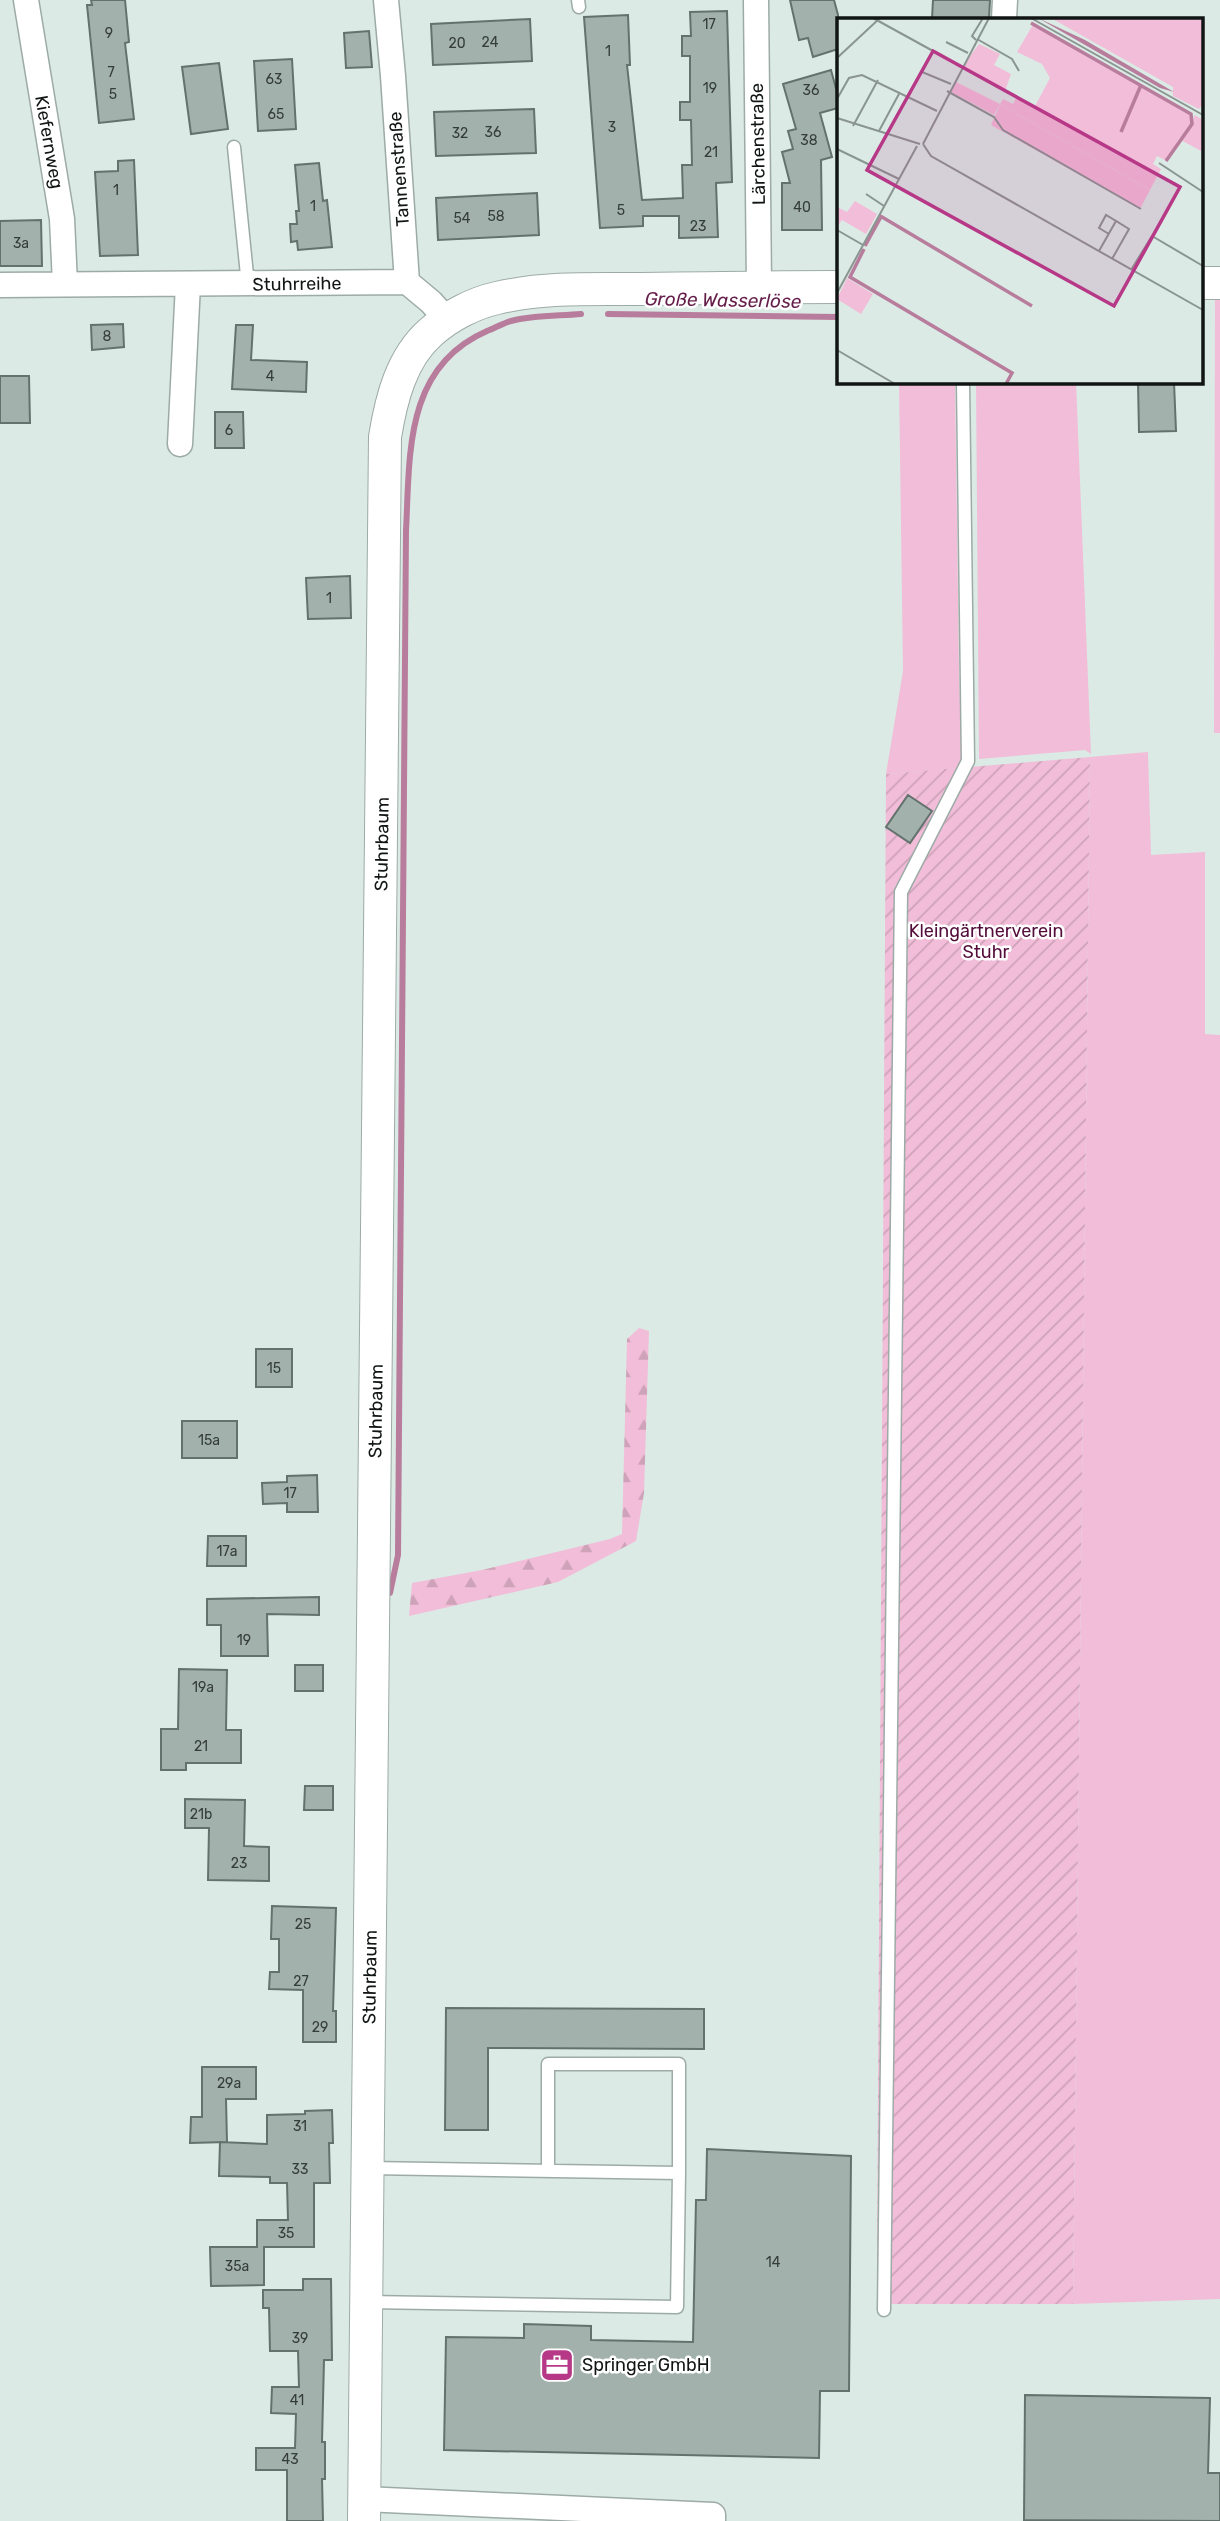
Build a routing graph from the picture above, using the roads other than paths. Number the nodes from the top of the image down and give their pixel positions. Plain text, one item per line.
1 (26, 0) edge
2 (386, 0) edge
3 (756, 0) edge
4 (1005, 0) edge
5 (1004, 18) edge
6 (234, 147) dead end
7 (407, 282) junction
8 (1202, 283) edge
9 (1220, 283) edge
10 (65, 284) junction
11 (0, 285) edge
12 (188, 285) junction
13 (248, 285) junction
14 (759, 287) junction
15 (837, 287) edge
16 (447, 320) junction
17 (963, 383) edge
18 (180, 443) dead end
19 (368, 2168) junction
20 (548, 2171) junction
21 (679, 2173) junction
22 (367, 2302) junction
23 (884, 2310) dead end
24 (364, 2510) edge
25 (713, 2521) edge

1 - 10 street, Kiefernweg
2 - 7 street, Tannenstraße
3 - 14 street, Lärchenstraße
4 - 5 street
6 - 13 lane
7 - 13 street, Stuhrreihe
7 - 16 street
8 - 9 street
10 - 11 street, Stuhrreihe
10 - 12 street, Stuhrreihe
12 - 13 street, Stuhrreihe
12 - 18 street
14 - 15 street, Stuhrbaum
14 - 16 street, Stuhrbaum
16 - 19 street, Stuhrbaum
17 - 23 lane
19 - 20 lane
19 - 22 street, Stuhrbaum
20 - 21 lane
20 - 21 lane
21 - 22 lane
22 - 24 street, Stuhrbaum
24 - 25 street

